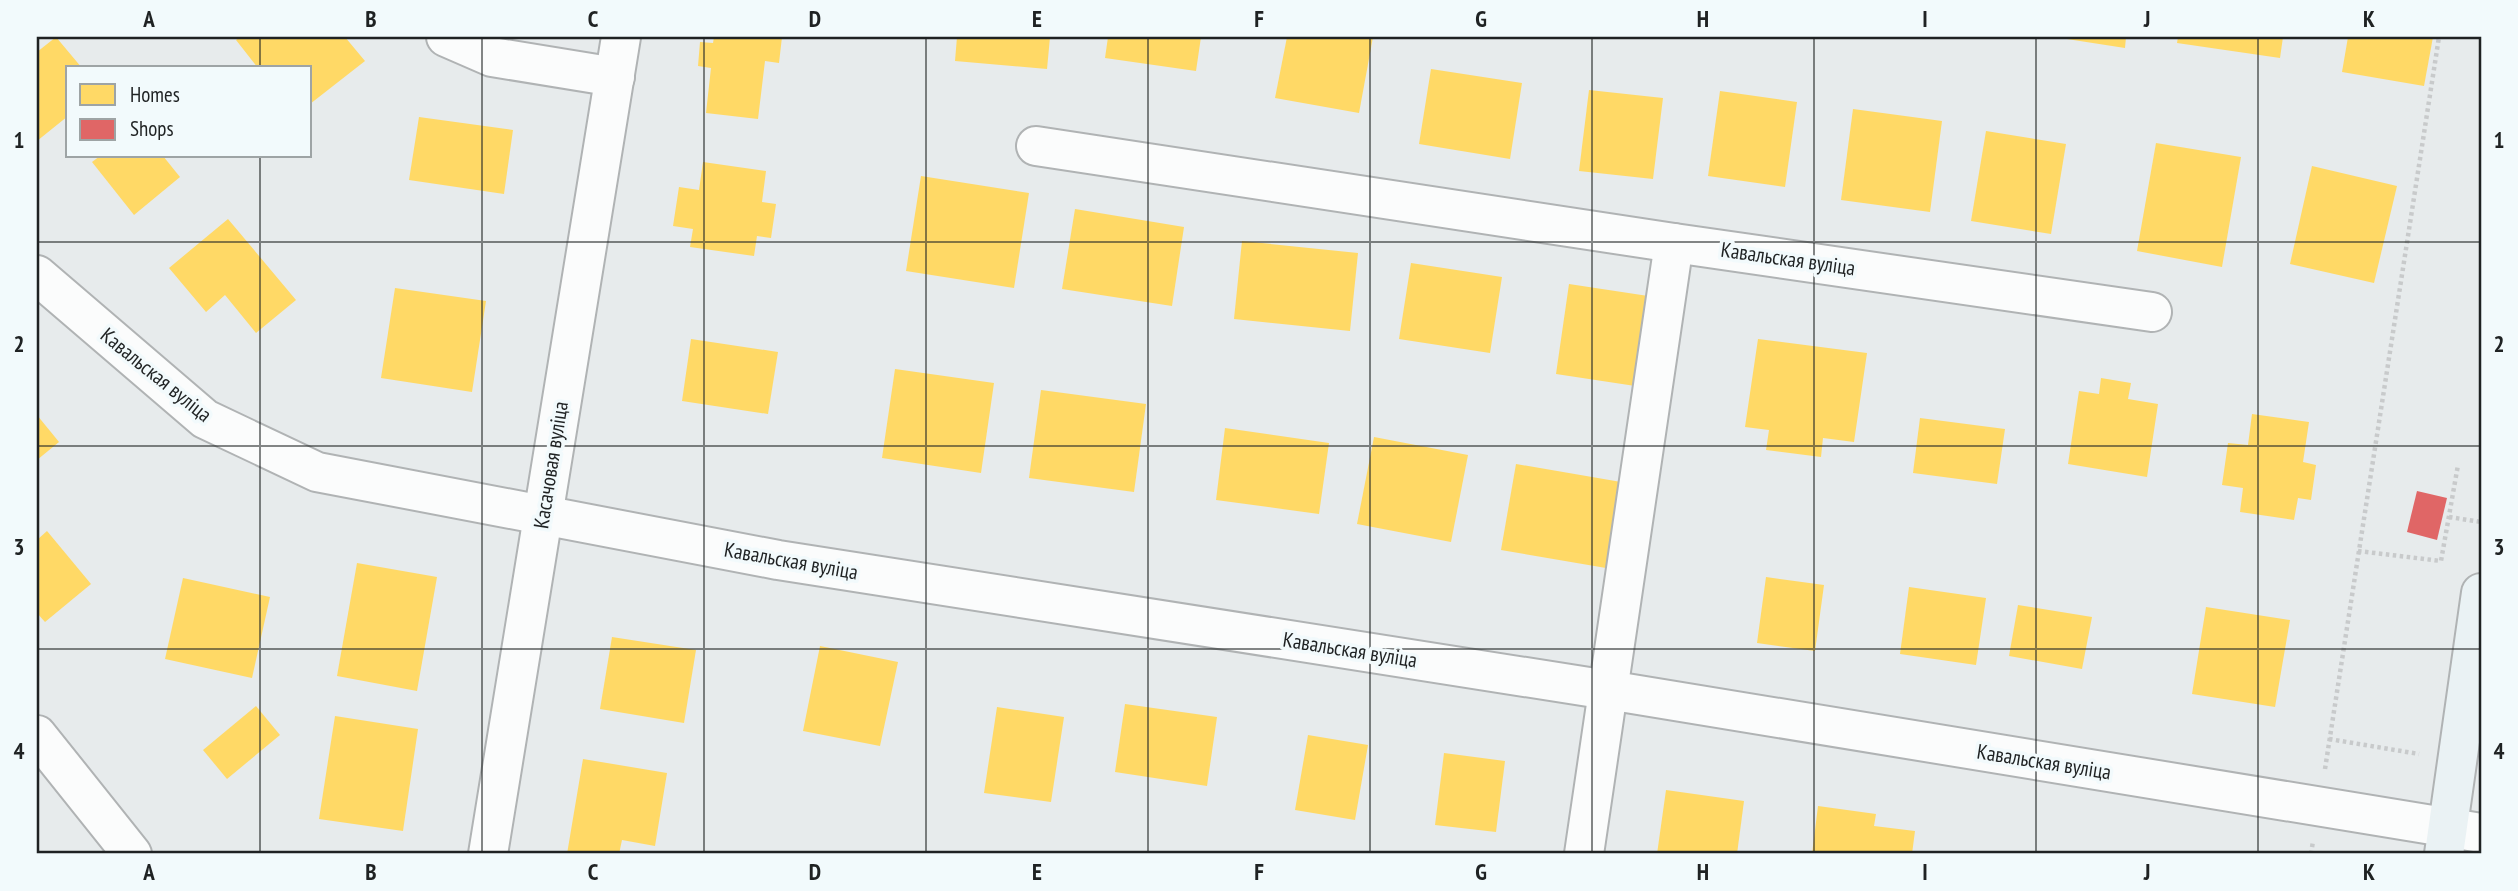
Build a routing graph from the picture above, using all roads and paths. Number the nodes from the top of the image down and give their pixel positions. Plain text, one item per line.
1 (446, 37) edge
2 (621, 37) edge
3 (2439, 37) edge
4 (615, 77) junction
5 (1037, 146) dead end
6 (1674, 243) junction
7 (37, 275) edge
8 (2152, 312) dead end
9 (2458, 465) dead end
10 (543, 517) junction
11 (2449, 517) junction
12 (2481, 522) edge
13 (2358, 551) junction
14 (2481, 593) edge
15 (1608, 690) junction
16 (37, 735) edge
17 (2329, 739) junction
18 (2421, 754) dead end
19 (2323, 778) dead end
20 (2458, 838) edge
21 (132, 854) edge
22 (488, 854) edge
23 (1584, 854) edge

1 - 4 street
2 - 4 street, Касачовая вуліца
3 - 13 path
4 - 10 street, Касачовая вуліца
5 - 6 street, Кавальская вуліца
6 - 8 street, Кавальская вуліца
6 - 15 street
7 - 10 street, Кавальская вуліца
9 - 11 path
10 - 15 street, Кавальская вуліца
10 - 22 street, Касачовая вуліца
11 - 12 path
11 - 13 path
13 - 17 path
14 - 20 street
15 - 20 street, Кавальская вуліца
15 - 23 street
16 - 21 street
17 - 18 path
17 - 19 path

